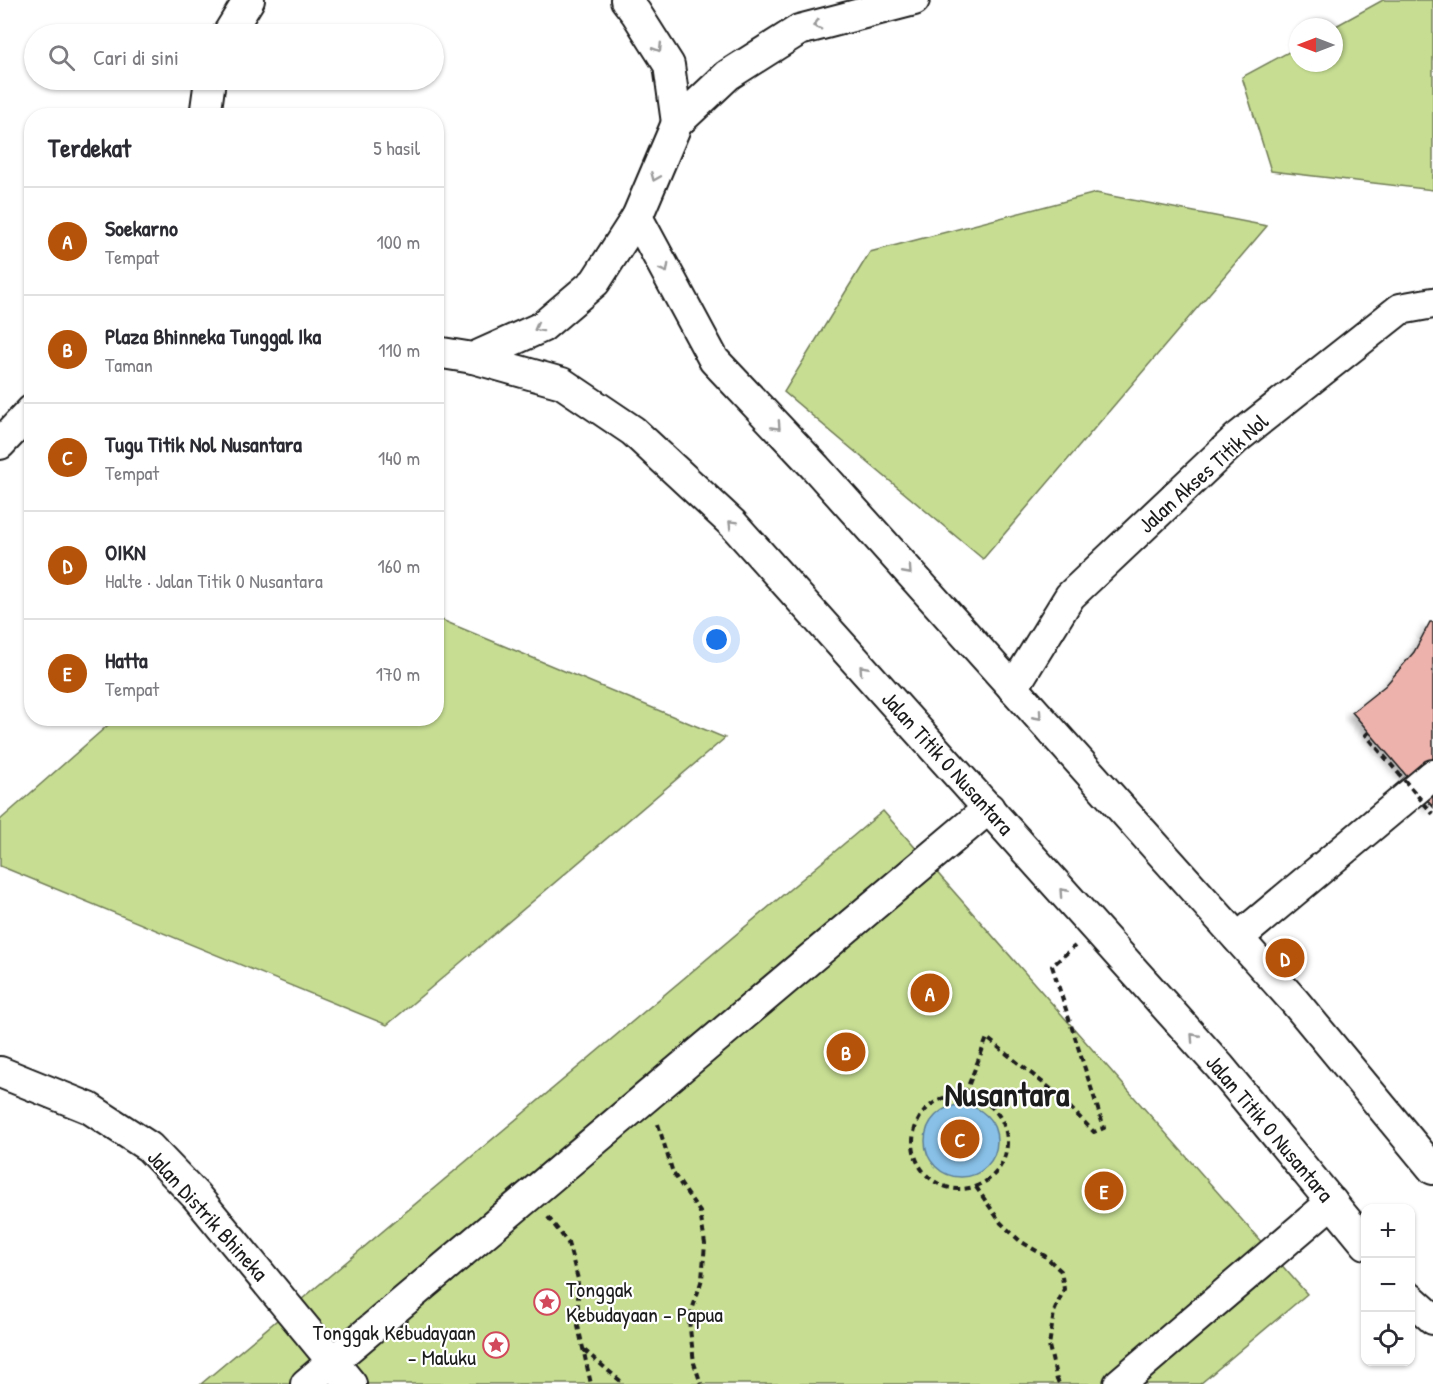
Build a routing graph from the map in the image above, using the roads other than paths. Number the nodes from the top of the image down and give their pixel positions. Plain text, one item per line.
1 (249, 0) edge
2 (626, 0) edge
3 (914, 0) edge
4 (234, 24) edge
5 (209, 90) edge
6 (206, 108) edge
7 (677, 123) junction
8 (638, 217) junction
9 (1433, 303) edge
10 (444, 353) edge
11 (473, 358) junction
12 (24, 418) edge
13 (0, 444) edge
14 (1013, 688) junction
15 (1423, 783) edge
16 (988, 808) junction
17 (1238, 938) junction
18 (0, 1072) edge
19 (1433, 1169) edge
20 (1332, 1202) junction
21 (1361, 1239) edge
22 (1415, 1303) edge
23 (1433, 1319) edge
24 (342, 1373) edge
25 (306, 1384) edge
26 (1119, 1384) edge

1 - 4 street
2 -> 7 street
3 -> 7 street
5 - 6 street
7 -> 8 street
8 -> 11 street
8 -> 14 street
9 - 14 street, Jalan Akses Titik Nol
10 - 11 street, Jalan Titik 0 Nusantara
16 -> 11 street, Jalan Titik 0 Nusantara
12 - 13 street
14 -> 17 street
15 - 17 street
20 -> 16 street, Jalan Titik 0 Nusantara
16 - 24 street
17 - 19 street
18 - 24 street, Jalan Distrik Bhineka
20 - 21 street, Jalan Titik 0 Nusantara
20 - 26 street
22 - 23 street
24 - 25 street

